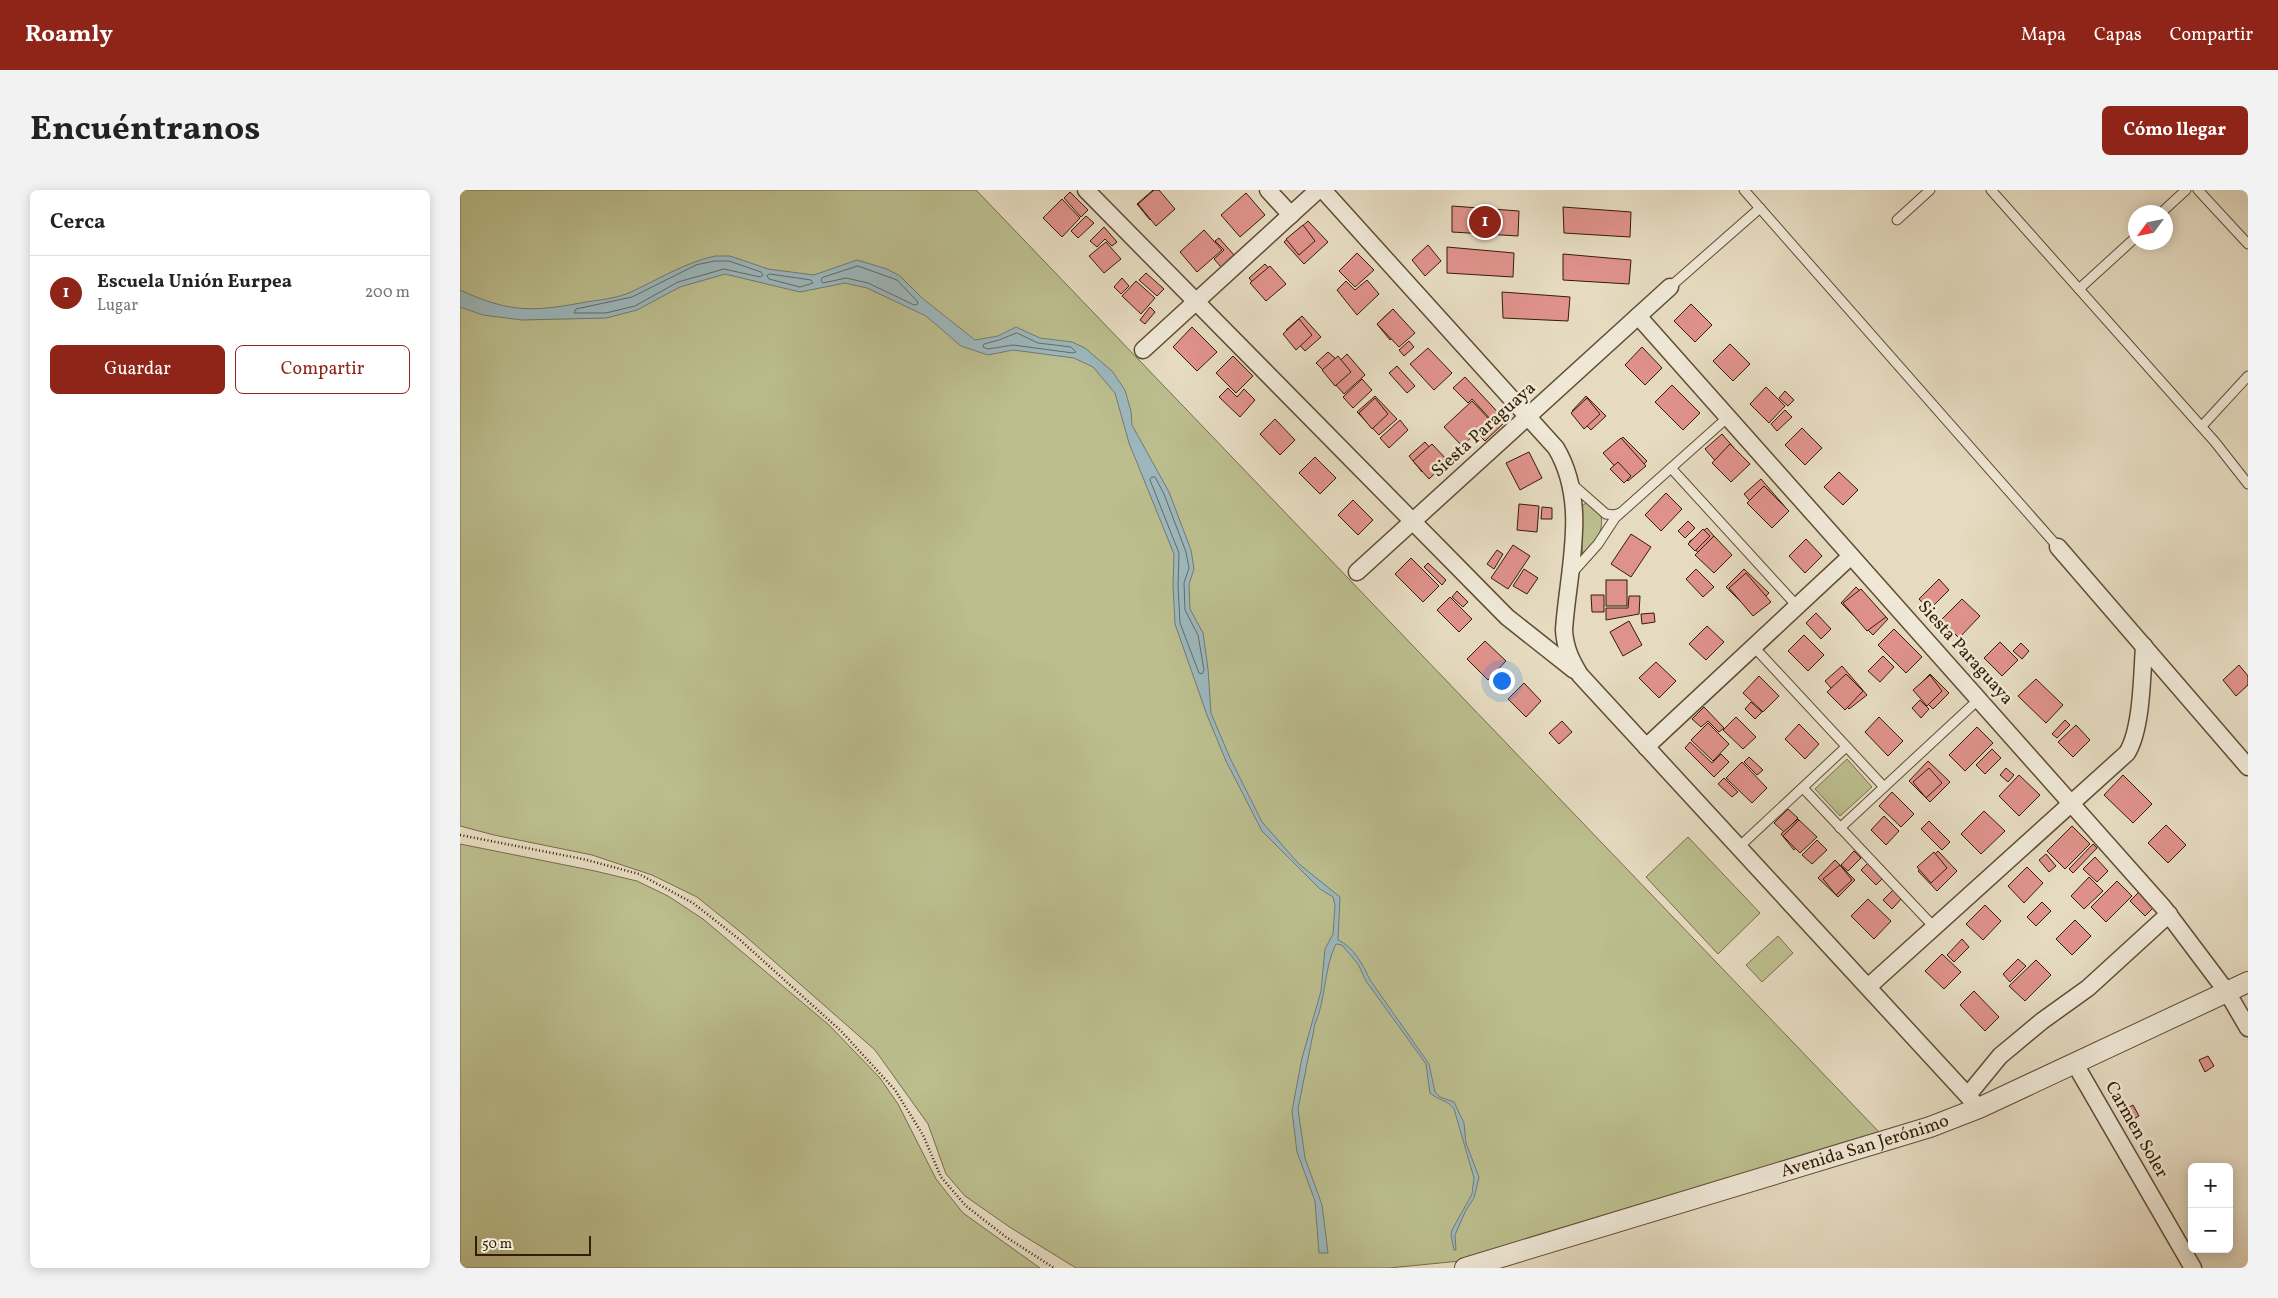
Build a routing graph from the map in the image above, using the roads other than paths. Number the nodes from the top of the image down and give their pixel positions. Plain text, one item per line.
1 (1086, 190) edge
2 (1268, 190) edge
3 (1318, 190) edge
4 (1323, 190) edge
5 (1744, 190) edge
6 (1930, 190) edge
7 (1991, 190) edge
8 (2186, 190) edge
9 (2198, 190) edge
10 (2170, 205) edge
11 (1760, 208) junction
12 (1291, 215) junction
13 (1897, 220) dead end
14 (2128, 244) edge
15 (2248, 244) edge
16 (1670, 287) joint
17 (2080, 289) junction
18 (1196, 302) junction
19 (1638, 316) junction
20 (1143, 350) dead end
21 (2248, 376) edge
22 (1528, 417) junction
23 (1728, 417) junction
24 (2202, 426) junction
25 (1671, 468) junction
26 (1570, 479) junction
27 (2248, 484) edge
28 (1622, 512) junction
29 (1413, 522) junction
30 (2058, 547) joint
31 (1851, 556) junction
32 (1357, 572) dead end
33 (1570, 576) junction
34 (1797, 606) junction
35 (2144, 646) junction
36 (1754, 647) junction
37 (1580, 675) junction
38 (1979, 699) junction
39 (1646, 746) junction
40 (1846, 747) junction
41 (2248, 767) edge
42 (1884, 787) junction
43 (1802, 788) junction
44 (2071, 803) junction
45 (1840, 828) junction
46 (1739, 848) junction
47 (2169, 914) junction
48 (1934, 927) junction
49 (2248, 982) edge
50 (1868, 987) junction
51 (2227, 992) junction
52 (2248, 1028) edge
53 (2074, 1064) junction
54 (1974, 1102) junction
55 (1465, 1268) edge
56 (2193, 1268) edge

1 - 18 street
2 - 12 street
3 - 12 street
4 - 22 street
5 - 11 lane
6 - 13 lane
7 - 17 lane
8 - 10 lane
9 - 15 lane
11 - 16 lane
11 - 30 lane
12 - 18 street
14 - 17 lane
16 - 19 street, Siesta Paraguaya
17 - 24 lane
18 - 20 street
18 - 29 street
19 - 22 street, Siesta Paraguaya
19 - 23 street, Siesta Paraguaya
21 - 24 lane
22 - 26 street
22 - 29 street, Siesta Paraguaya
23 - 25 lane
23 - 31 street, Siesta Paraguaya
24 - 27 lane
25 - 28 lane
25 - 34 lane
26 - 28 lane
26 - 33 street
28 - 33 lane
29 - 32 street, Siesta Paraguaya
29 - 37 street
30 - 35 street
31 - 34 street
31 - 38 street, Siesta Paraguaya
33 - 37 street
34 - 36 street
35 - 41 street
35 - 44 street
36 - 39 street
36 - 40 lane
37 - 39 street
38 - 42 lane
38 - 44 street, Siesta Paraguaya
39 - 46 street
40 - 42 lane
40 - 43 lane
42 - 45 lane
43 - 45 lane
43 - 46 lane
44 - 47 street, Siesta Paraguaya
44 - 48 street
45 - 48 lane
46 - 50 street
47 - 51 street, Siesta Paraguaya
47 - 54 street
48 - 50 street
49 - 51 street, Avenida San Jerónimo
50 - 54 street
51 - 52 street, Siesta Paraguaya
51 - 53 street, Avenida San Jerónimo
53 - 54 street, Avenida San Jerónimo
53 - 56 street, Carmen Soler
54 - 55 street, Avenida San Jerónimo

